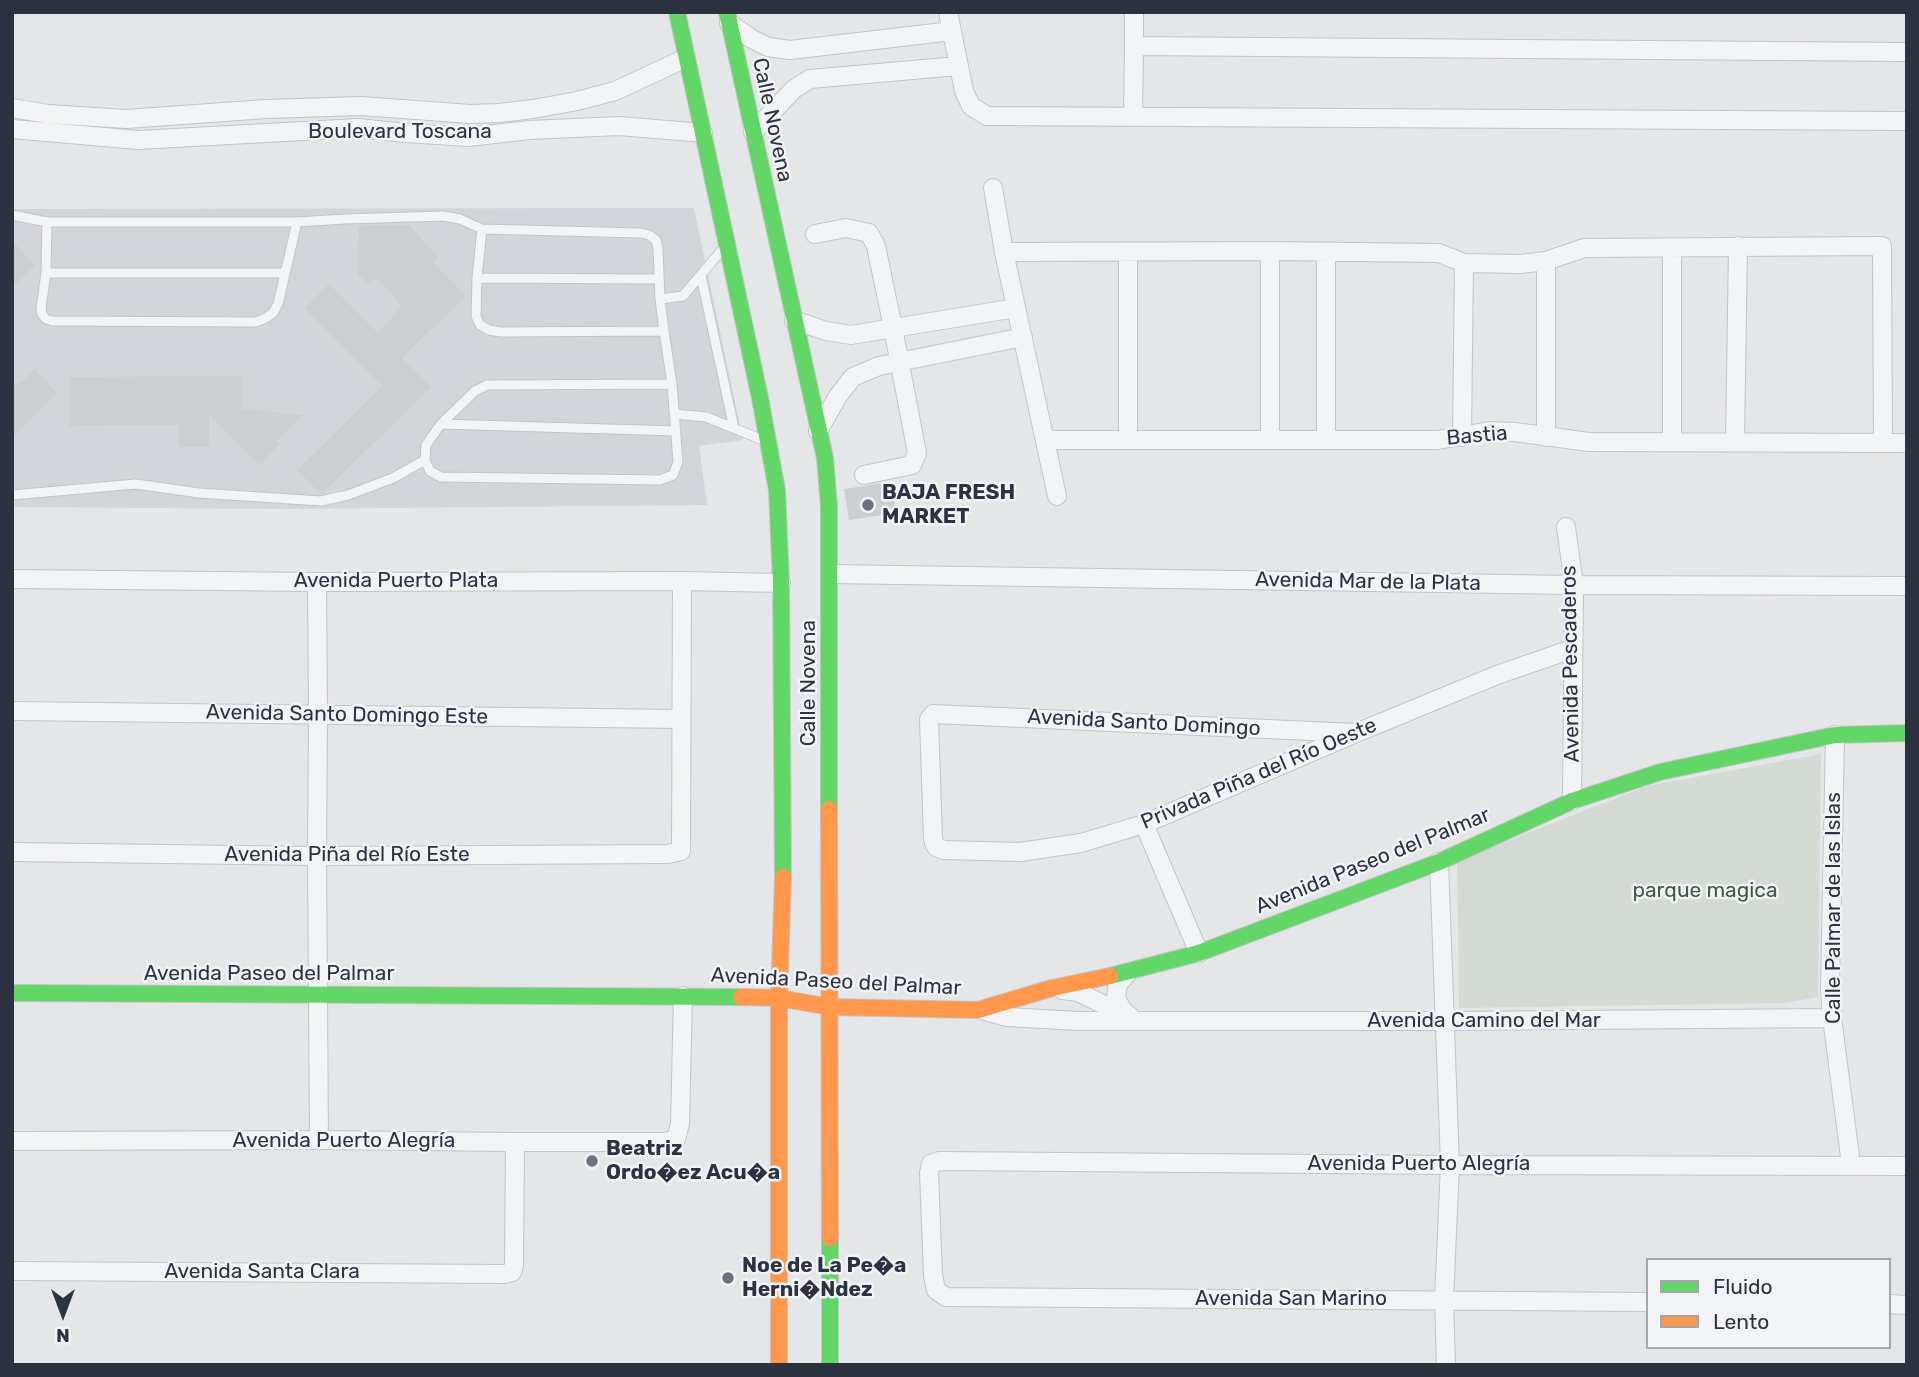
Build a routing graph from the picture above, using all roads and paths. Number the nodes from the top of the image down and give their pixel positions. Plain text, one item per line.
1 (677, 12) edge
2 (948, 12) edge
3 (1134, 12) edge
4 (728, 18) edge
5 (951, 31) junction
6 (837, 44) junction
7 (1134, 46) junction
8 (1907, 52) edge
9 (686, 58) junction
10 (958, 66) junction
11 (841, 75) junction
12 (577, 102) junction
13 (361, 106) junction
14 (12, 108) edge
15 (1133, 117) junction
16 (1907, 121) edge
17 (582, 127) junction
18 (358, 128) junction
19 (12, 129) edge
20 (753, 132) junction
21 (703, 133) junction
22 (993, 188) dead end
23 (12, 215) edge
24 (47, 222) junction
25 (297, 222) junction
26 (482, 229) junction
27 (815, 234) dead end
28 (727, 244) junction
29 (1738, 246) junction
30 (1672, 247) junction
31 (1270, 251) junction
32 (1004, 252) junction
33 (1128, 252) junction
34 (1326, 252) junction
35 (1546, 261) junction
36 (1464, 263) junction
37 (46, 273) junction
38 (285, 274) junction
39 (701, 276) junction
40 (477, 278) junction
41 (659, 279) junction
42 (660, 299) junction
43 (1016, 308) junction
44 (794, 320) junction
45 (894, 328) junction
46 (664, 331) junction
47 (1023, 337) junction
48 (899, 361) junction
49 (672, 384) junction
50 (675, 414) junction
51 (441, 424) junction
52 (734, 428) junction
53 (676, 431) junction
54 (818, 431) junction
55 (1462, 436) junction
56 (1546, 437) junction
57 (1270, 439) junction
58 (1326, 439) junction
59 (1046, 440) junction
60 (1128, 440) junction
61 (1672, 442) junction
62 (1735, 442) junction
63 (1883, 442) junction
64 (769, 443) junction
65 (1907, 443) edge
66 (425, 460) junction
67 (863, 475) dead end
68 (12, 495) edge
69 (1057, 496) dead end
70 (1566, 527) dead end
71 (830, 574) junction
72 (12, 579) edge
73 (682, 581) junction
74 (317, 582) junction
75 (781, 583) junction
76 (1574, 585) junction
77 (1907, 586) edge
78 (1572, 649) junction
79 (12, 711) edge
80 (318, 715) junction
81 (681, 719) junction
82 (1356, 733) junction
83 (1907, 733) edge
84 (1835, 735) junction
85 (1572, 801) junction
86 (1144, 824) junction
87 (936, 847) joint
88 (12, 852) edge
89 (317, 856) junction
90 (1438, 862) junction
91 (1199, 953) junction
92 (1128, 973) junction
93 (1052, 988) junction
94 (12, 993) edge
95 (318, 996) junction
96 (683, 996) junction
97 (779, 998) junction
98 (830, 1007) junction
99 (978, 1010) junction
100 (1832, 1018) junction
101 (1136, 1021) junction
102 (1446, 1021) junction
103 (320, 1140) junction
104 (12, 1142) edge
105 (515, 1142) junction
106 (1851, 1164) junction
107 (1450, 1165) junction
108 (1907, 1166) edge
109 (12, 1271) edge
110 (936, 1290) joint
111 (1444, 1300) junction
112 (1646, 1302) edge
113 (779, 1365) edge
114 (830, 1365) edge
115 (1447, 1365) edge

1 - 9 main road, Calle Novena
2 - 5 street
3 - 7 street
4 - 6 street
4 - 20 main road, Calle Novena
5 - 6 street
5 - 10 street
6 - 11 street
7 - 8 street
7 - 15 street
9 - 12 street, Boulevard Toscana
9 - 21 main road, Calle Novena
10 - 11 street
10 - 15 street
11 - 20 street
12 - 13 street, Boulevard Toscana
12 - 17 street
13 - 14 street, Boulevard Toscana
13 - 18 street
15 - 16 street
17 - 18 street, Boulevard Toscana
17 - 21 street, Boulevard Toscana
18 - 19 street, Boulevard Toscana
20 - 44 main road, Calle Novena
21 - 28 main road, Calle Novena
22 - 32 street
23 - 24 lane
24 - 25 lane
24 - 37 lane
25 - 26 lane
25 - 38 lane
26 - 40 lane
26 - 41 lane
27 - 45 street
28 - 39 lane
28 - 64 main road, Calle Novena
29 - 30 street
29 - 62 street
29 - 63 street
30 - 35 street
30 - 61 street
31 - 33 street
31 - 34 street
31 - 57 street
32 - 33 street
32 - 43 street
33 - 60 street
34 - 36 street
34 - 58 street
35 - 36 street
35 - 56 street
36 - 55 street
37 - 38 lane
37 - 38 lane
39 - 42 lane
39 - 52 lane
40 - 41 lane
40 - 46 lane
41 - 42 lane
42 - 46 lane
43 - 45 street
43 - 47 street
44 - 45 street
44 - 54 main road, Calle Novena
45 - 48 street
46 - 49 lane
47 - 48 street
47 - 59 street
48 - 54 street
48 - 67 street
49 - 50 lane
49 - 51 lane
50 - 52 lane
50 - 53 lane
51 - 53 lane
51 - 66 lane
52 - 64 lane
53 - 66 lane
54 - 71 main road, Calle Novena
55 - 56 street, Bastia
55 - 58 street, Bastia
56 - 61 street, Bastia
57 - 58 street, Bastia
57 - 60 street, Bastia
59 - 60 street, Bastia
59 - 69 street
61 - 62 street, Bastia
62 - 63 street, Bastia
63 - 65 street, Bastia
64 - 75 main road, Calle Novena
66 - 68 lane
70 - 76 street, Avenida Pescaderos
71 - 76 street, Avenida Mar de la Plata
71 - 98 main road, Calle Novena
72 - 74 street, Avenida Puerto Plata
73 - 74 street, Avenida Puerto Plata
73 - 75 street, Avenida Puerto Plata
73 - 81 street
74 - 80 street
75 - 97 main road, Calle Novena
76 - 77 street, Avenida Mar de la Plata
76 - 78 street, Avenida Pescaderos
78 - 82 street, Privada Piña del Río Oeste
78 - 85 street, Avenida Pescaderos
79 - 80 street, Avenida Santo Domingo Este
80 - 81 street, Avenida Santo Domingo Este
80 - 89 street
81 - 89 street, Avenida Piña del Río Este
82 - 86 street, Privada Piña del Río Oeste
82 - 87 street, Avenida Santo Domingo
83 - 84 main road, Avenida Paseo del Palmar
84 - 85 main road, Avenida Paseo del Palmar
84 - 100 street, Calle Palmar de las Islas
85 - 90 main road, Avenida Paseo del Palmar
86 - 87 street, Privada Piña del Río Oeste
86 - 91 street
88 - 89 street, Avenida Piña del Río Este
89 - 95 street
90 - 91 main road, Avenida Paseo del Palmar
90 - 102 street
91 - 92 main road, Avenida Paseo del Palmar
92 - 93 main road, Avenida Paseo del Palmar
92 - 101 street
93 - 99 main road, Avenida Paseo del Palmar
93 - 101 street, Avenida Camino del Mar
94 - 95 main road, Avenida Paseo del Palmar
95 - 96 main road, Avenida Paseo del Palmar
95 - 103 street
96 - 97 main road, Avenida Paseo del Palmar
96 - 105 street, Avenida Puerto Alegría
97 - 98 main road, Avenida Paseo del Palmar
97 - 113 main road, Calle Novena
98 - 99 main road, Avenida Paseo del Palmar
98 - 114 main road, Calle Novena
99 - 101 street, Avenida Camino del Mar
100 - 102 street, Avenida Camino del Mar
100 - 106 street, Calle Palmar de las Islas
101 - 102 street, Avenida Camino del Mar
102 - 107 street
103 - 104 street, Avenida Puerto Alegría
103 - 105 street, Avenida Puerto Alegría
105 - 109 street, Avenida Santa Clara
106 - 107 street, Avenida Puerto Alegría
106 - 108 street, Avenida Puerto Alegría
107 - 110 street, Avenida Puerto Alegría
107 - 111 street
110 - 111 street, Avenida San Marino
111 - 112 street, Avenida San Marino
111 - 115 street

